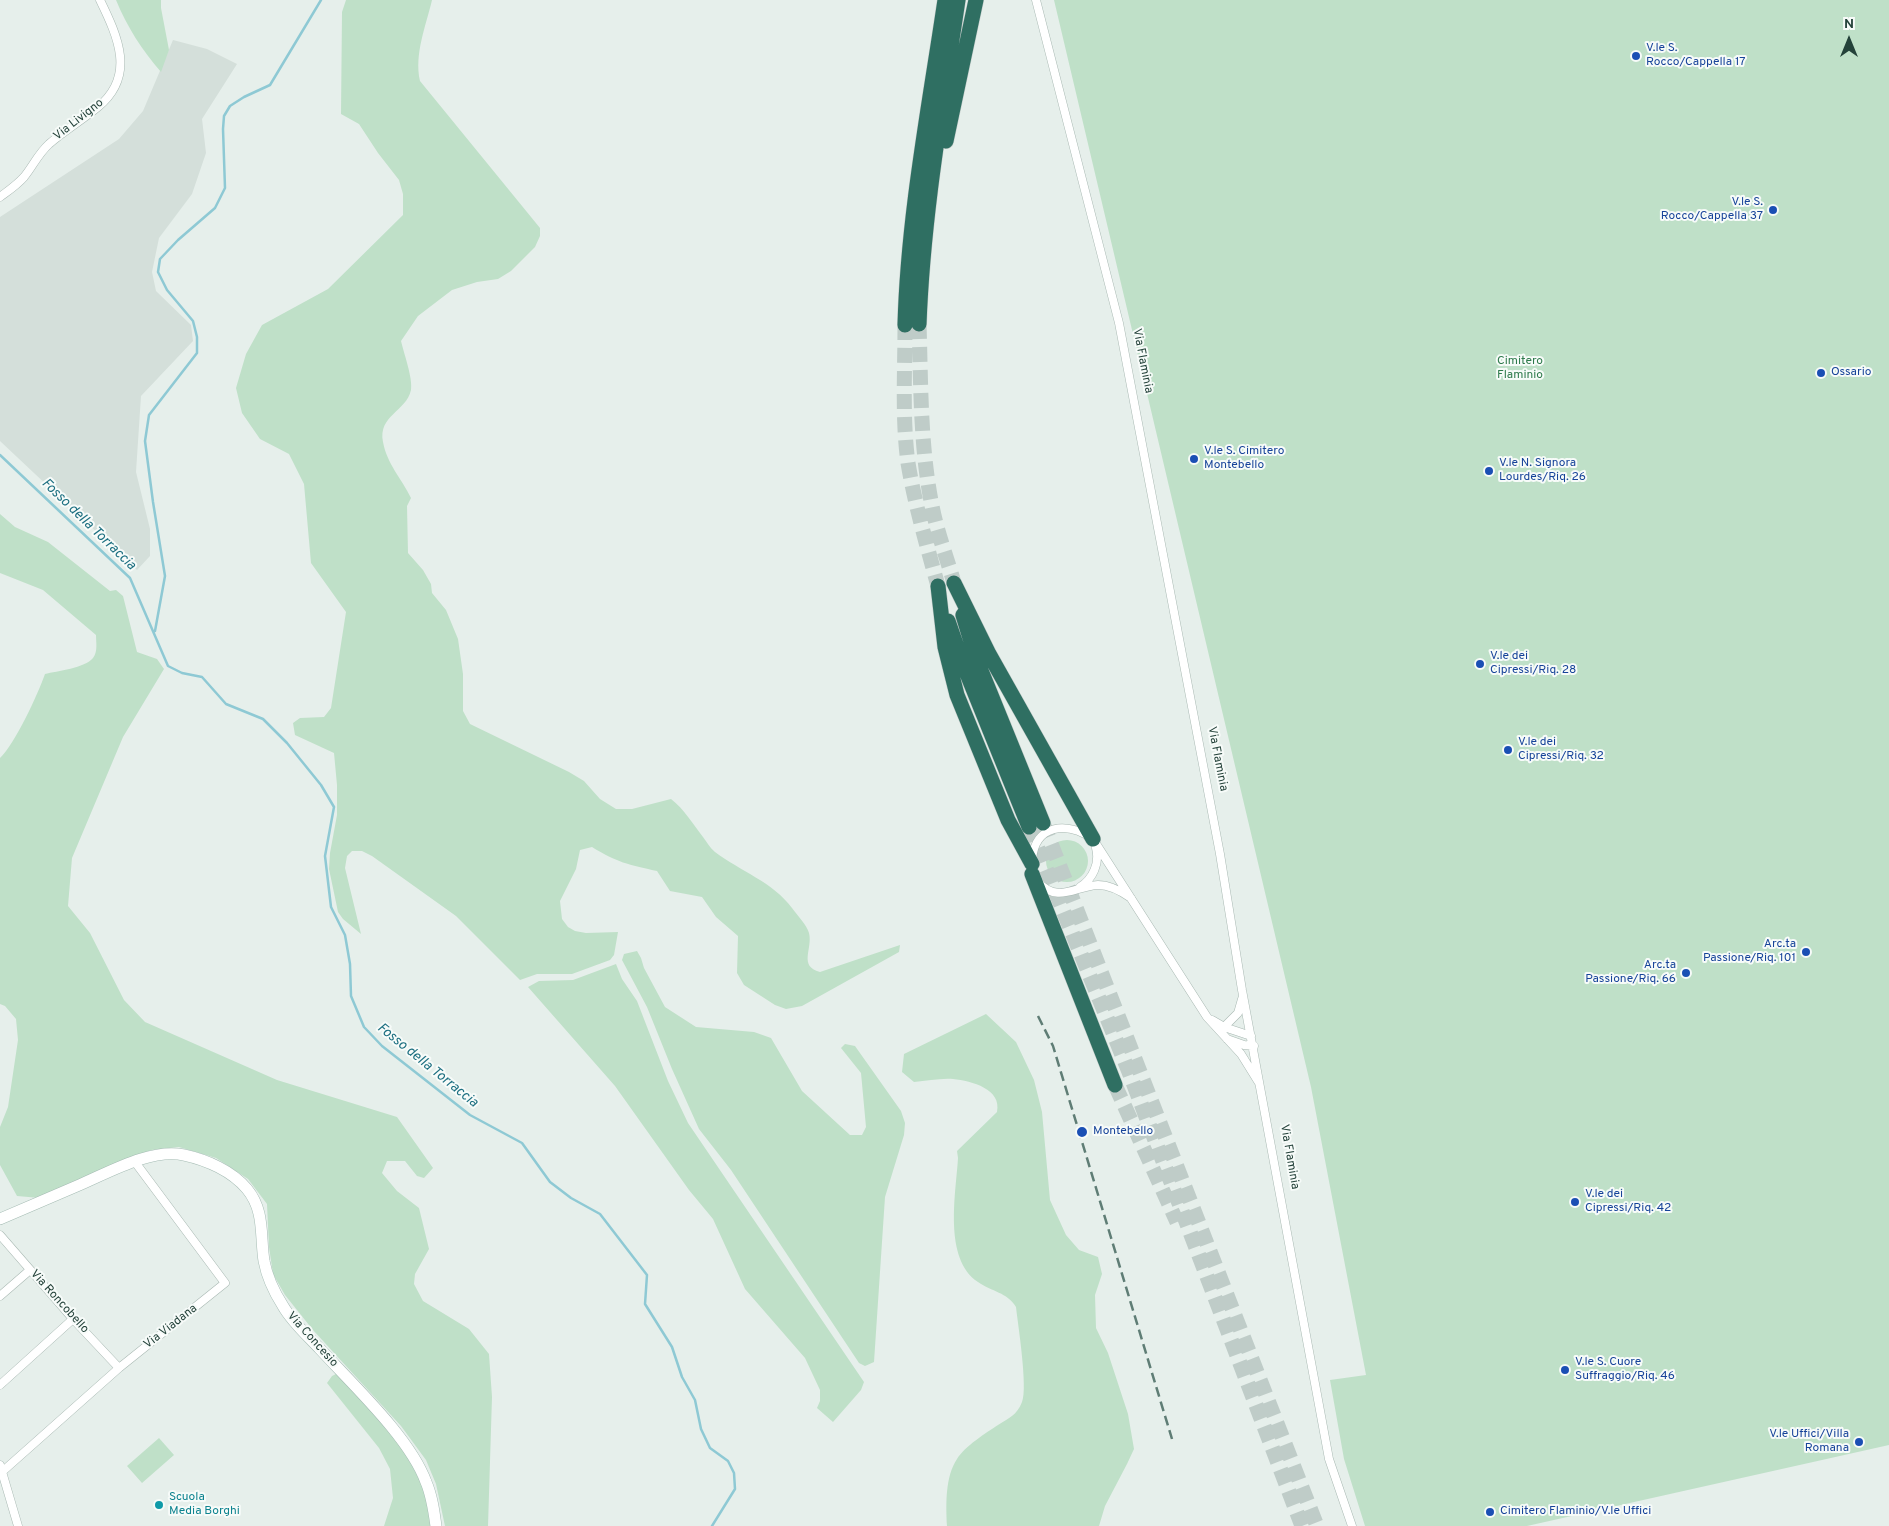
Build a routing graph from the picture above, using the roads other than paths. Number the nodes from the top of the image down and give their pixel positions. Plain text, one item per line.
1 (100, 0) edge
2 (946, 0) edge
3 (958, 0) edge
4 (976, 0) edge
5 (1036, 0) edge
6 (930, 182) junction
7 (0, 197) edge
8 (1093, 839) junction
9 (1032, 869) junction
10 (1076, 890) junction
11 (1131, 898) junction
12 (1242, 990) junction
13 (1206, 1017) junction
14 (1224, 1027) junction
15 (1251, 1036) junction
16 (1226, 1038) junction
17 (1254, 1046) junction
18 (1115, 1085) tunnel mouth
19 (1261, 1086) junction
20 (135, 1162) junction
21 (0, 1219) edge
22 (0, 1235) edge
23 (30, 1270) junction
24 (0, 1296) edge
25 (73, 1319) junction
26 (119, 1368) junction
27 (0, 1385) edge
28 (2, 1468) edge
29 (18, 1526) edge
30 (436, 1526) edge
31 (1352, 1526) edge

1 - 7 street, Via Livigno
2 - 6 highway
3 - 6 highway
4 - 6 highway
5 - 12 street, Via Flaminia
8 - 9 street
8 - 9 highway
8 - 10 street
8 - 11 street
9 - 10 street
9 - 18 highway
10 - 11 street
11 - 13 street
12 - 14 street
12 - 15 street, Via Flaminia
13 - 14 street
13 - 16 street
14 - 15 street
15 - 17 street, Via Flaminia
16 - 17 street
16 - 19 street
17 - 19 street, Via Flaminia
19 - 31 street, Via Flaminia
20 - 21 street, Via Concesio
20 - 26 street, Via Viadana
20 - 30 street, Via Concesio
22 - 23 street, Via Roncobello
23 - 24 street
23 - 25 street, Via Roncobello
25 - 26 street, Via Roncobello
25 - 27 street
26 - 28 street, Via Viadana
28 - 29 street

